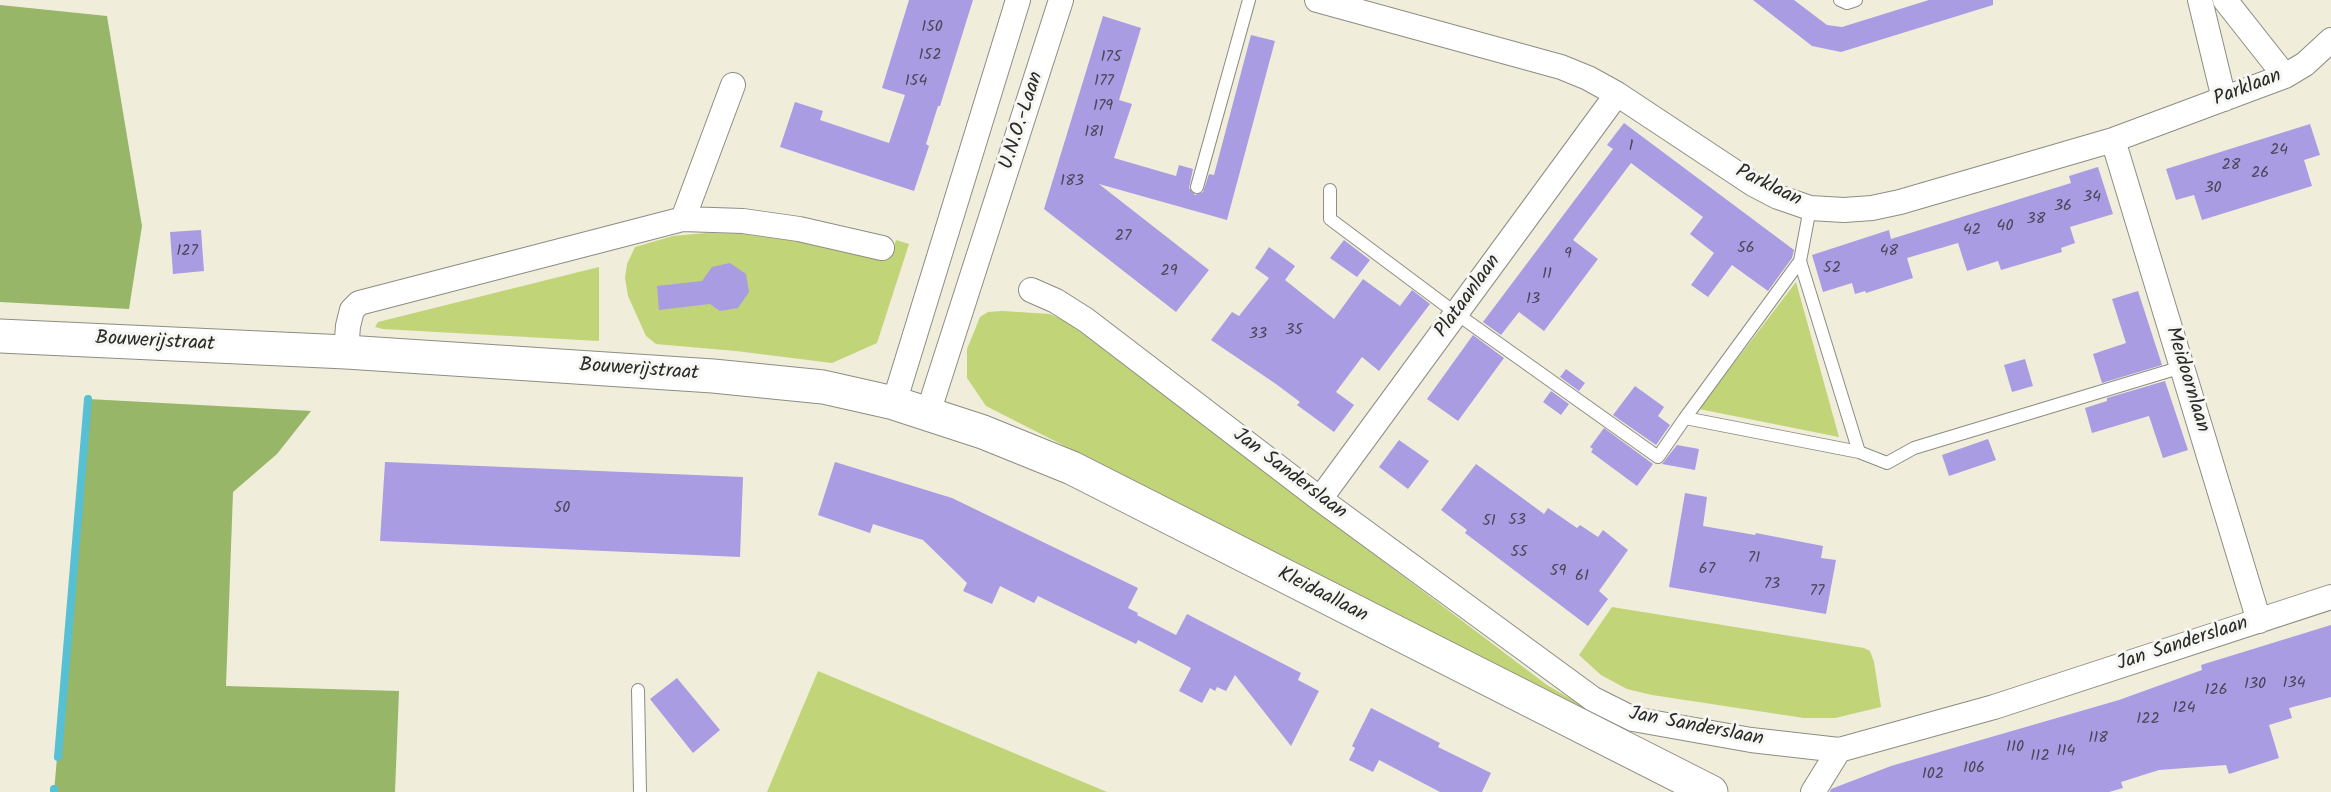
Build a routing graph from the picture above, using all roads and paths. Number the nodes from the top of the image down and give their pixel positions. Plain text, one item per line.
1 (1018, 0) edge
2 (1061, 0) edge
3 (1249, 0) edge
4 (1317, 0) edge
5 (1840, 0) edge
6 (1856, 0) edge
7 (2200, 0) edge
8 (2225, 0) edge
9 (2331, 40) edge
10 (2285, 76) junction
11 (734, 85) dead end
12 (1617, 94) junction
13 (2224, 99) junction
14 (2113, 140) junction
15 (1197, 187) dead end
16 (1330, 190) dead end
17 (1810, 208) junction
18 (683, 219) junction
19 (947, 230) junction
20 (984, 243) junction
21 (882, 248) dead end
22 (1800, 261) junction
23 (1031, 290) dead end
24 (1457, 314) junction
25 (0, 336) edge
26 (346, 352) junction
27 (2182, 367) junction
28 (894, 403) junction
29 (928, 413) junction
30 (1685, 418) junction
31 (1859, 452) junction
32 (1320, 499) junction
33 (2331, 597) edge
34 (2259, 621) junction
35 (638, 690) dead end
36 (1839, 750) junction
37 (640, 792) edge
38 (1711, 792) edge
39 (1813, 792) edge

1 - 19 street, U.N.O.-Laan
2 - 20 street, U.N.O.-Laan
3 - 15 lane
4 - 12 street, Parklaan
5 - 6 lane
7 - 13 street
8 - 10 street
9 - 10 street, Parklaan
10 - 13 street, Parklaan
11 - 18 street
12 - 17 street, Parklaan
12 - 24 street, Plataanlaan
13 - 14 street, Parklaan
14 - 17 street, Parklaan
14 - 27 street, Meidoornlaan
16 - 24 lane
17 - 22 lane
18 - 21 street
18 - 26 street
19 - 20 street
19 - 28 street, U.N.O.-Laan
20 - 29 street, U.N.O.-Laan
22 - 30 lane
22 - 31 lane
23 - 32 street, Jan Sanderslaan
24 - 30 lane
24 - 32 street, Plataanlaan
25 - 26 street, Bouwerijstraat
26 - 28 street, Bouwerijstraat
27 - 31 lane
27 - 34 street, Meidoornlaan
28 - 29 street, Bouwerijstraat
29 - 38 street, Kleidaallaan
30 - 31 lane
32 - 36 street, Jan Sanderslaan
33 - 34 street, Jan Sanderslaan
34 - 36 street, Jan Sanderslaan
35 - 37 lane
36 - 39 street

